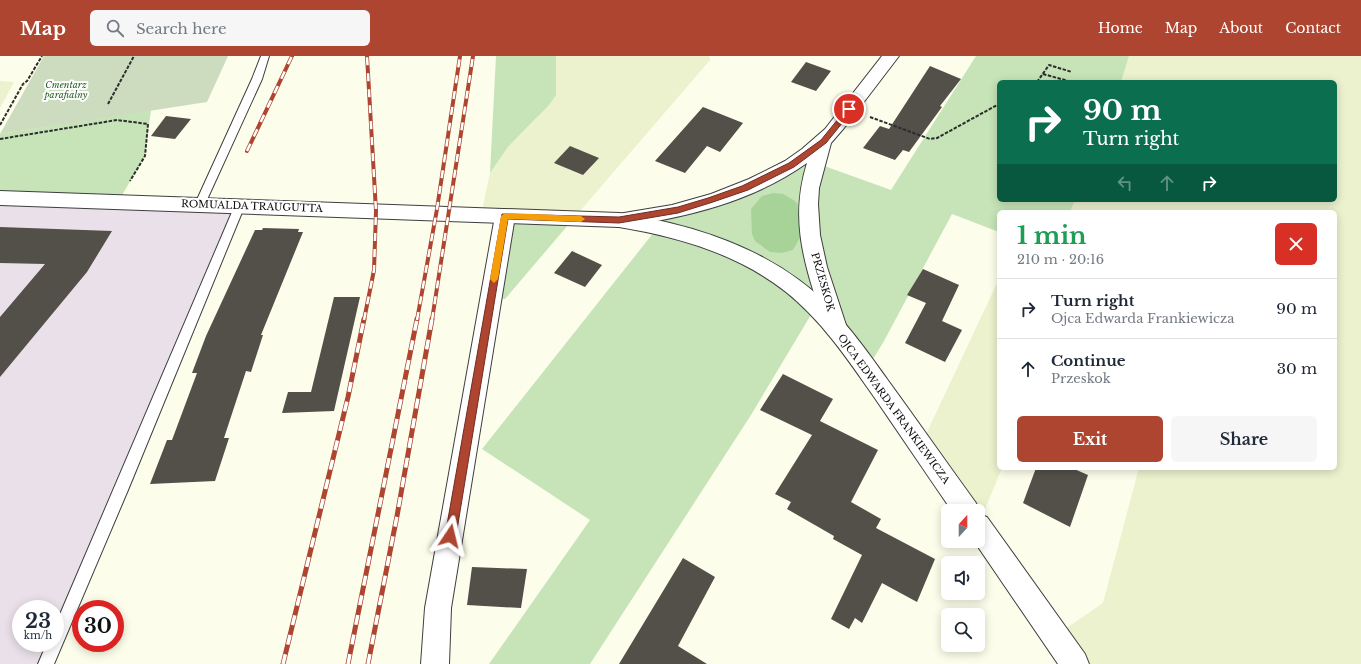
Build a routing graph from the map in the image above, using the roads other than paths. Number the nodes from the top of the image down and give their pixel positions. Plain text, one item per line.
1 (265, 56) edge
2 (891, 56) edge
3 (823, 142) junction
4 (0, 198) edge
5 (200, 204) junction
6 (240, 205) junction
7 (505, 216) junction
8 (619, 220) junction
9 (836, 328) junction
10 (962, 504) edge
11 (985, 536) edge
12 (46, 664) edge
13 (435, 664) edge
14 (1075, 664) edge

1 - 5 lane
2 - 3 street, PRZESKOK
3 - 8 street, PRZESKOK
3 - 9 street, PRZESKOK
4 - 5 street, ROMUALDA TRAUGUTTA
5 - 6 street, ROMUALDA TRAUGUTTA
6 - 7 street, ROMUALDA TRAUGUTTA
6 - 12 lane
7 - 8 street, OJCA EDWARDA FRANKIEWICZA
7 - 13 street
8 - 9 street, OJCA EDWARDA FRANKIEWICZA
9 - 10 street, OJCA EDWARDA FRANKIEWICZA
11 - 14 street

